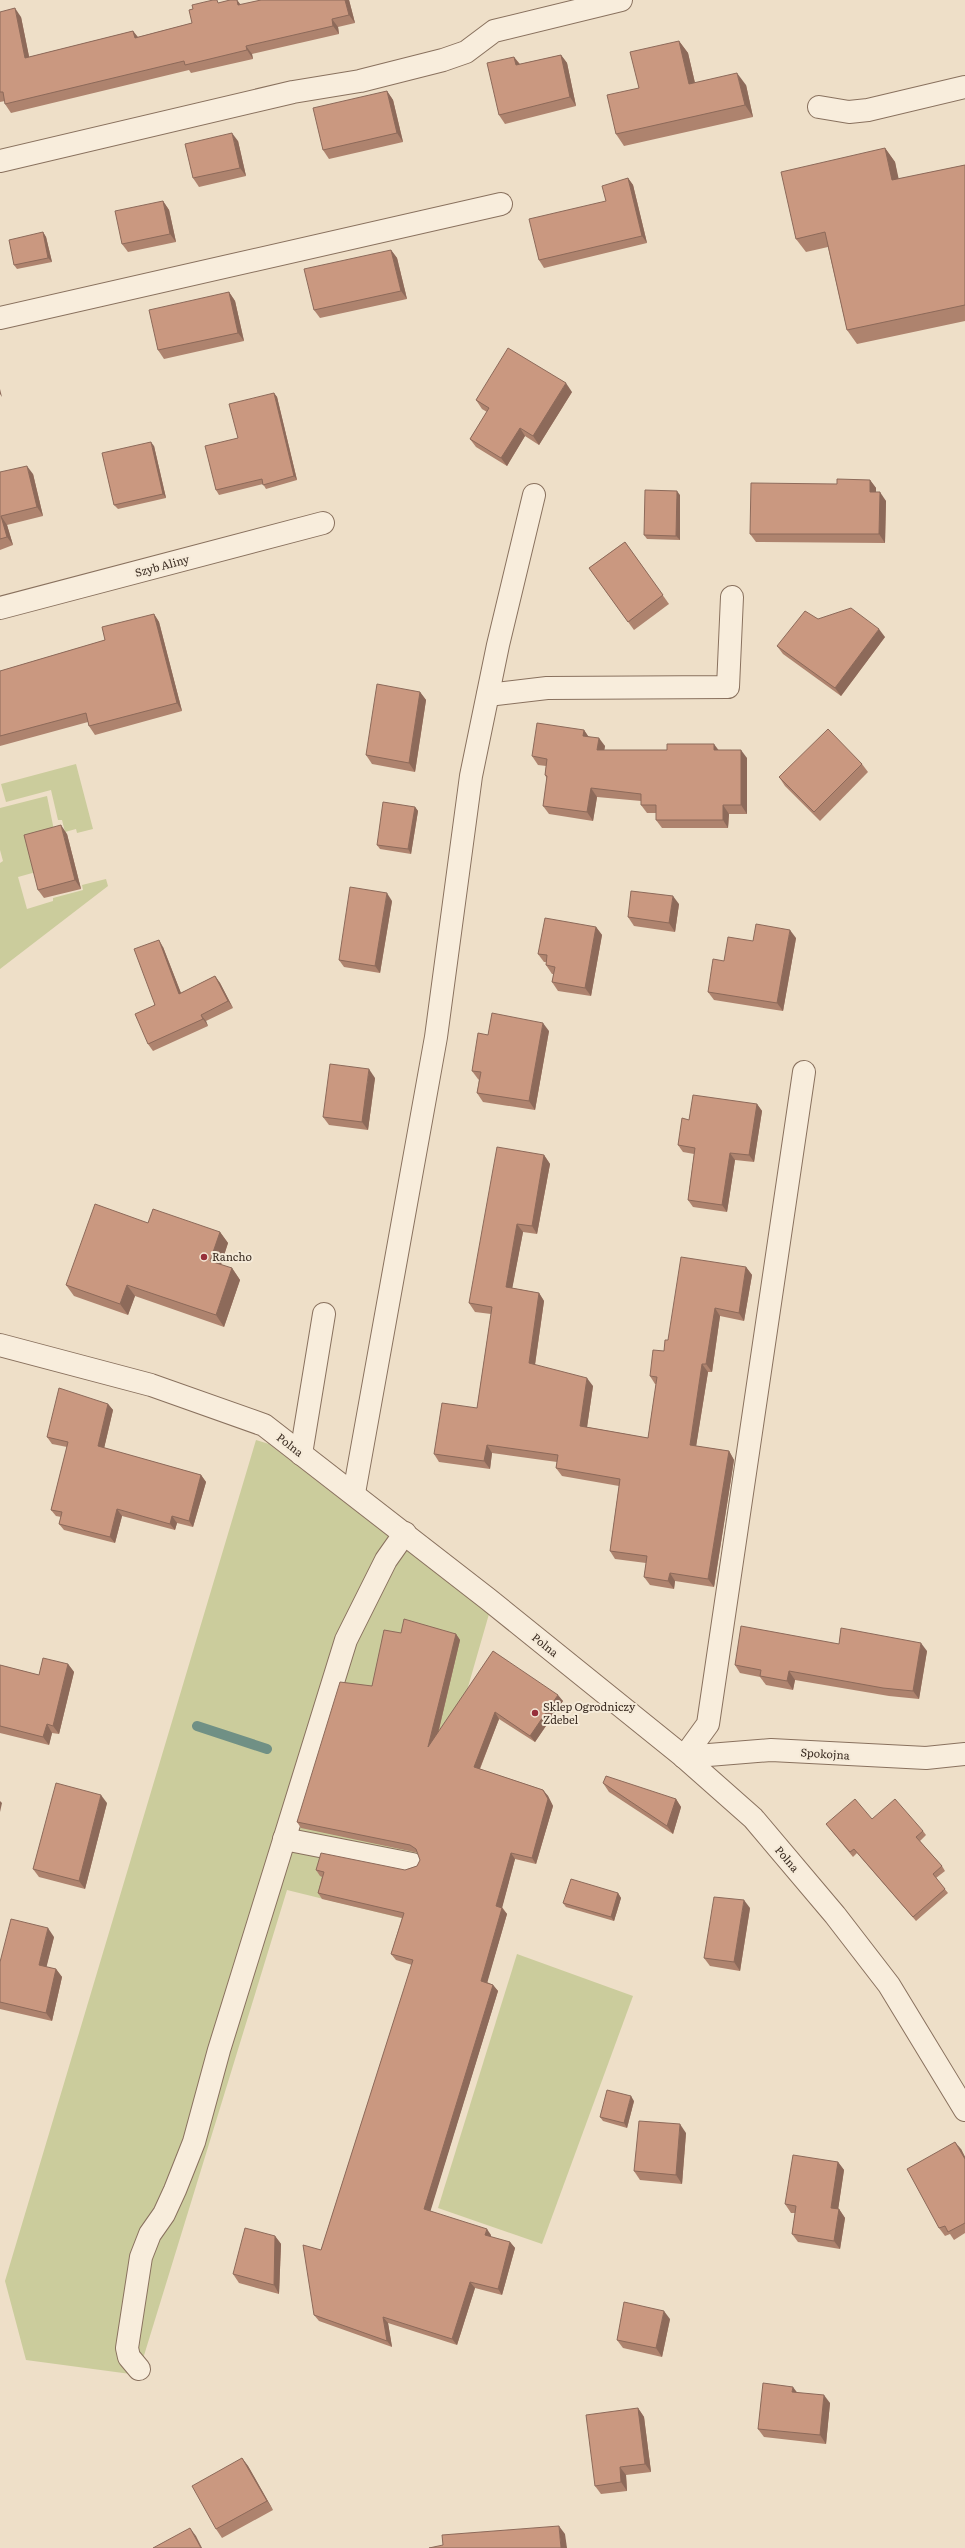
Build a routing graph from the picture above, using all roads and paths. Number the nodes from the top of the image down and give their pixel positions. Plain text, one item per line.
1 (621, 0) edge
2 (965, 87) edge
3 (819, 107) dead end
4 (0, 161) edge
5 (501, 204) dead end
6 (0, 318) edge
7 (534, 495) dead end
8 (323, 523) dead end
9 (732, 597) dead end
10 (0, 608) edge
11 (488, 695) junction
12 (804, 1072) dead end
13 (324, 1314) dead end
14 (0, 1345) edge
15 (302, 1454) junction
16 (354, 1493) junction
17 (404, 1533) junction
18 (965, 1754) edge
19 (684, 1757) junction
20 (284, 1839) junction
21 (412, 1864) dead end
22 (965, 2110) edge
23 (139, 2369) dead end

1 - 4 street
2 - 3 street
5 - 6 street
7 - 11 street
8 - 10 street, Szyb Aliny
9 - 11 street
11 - 16 street
12 - 19 street
13 - 15 street
14 - 15 street, Polna
15 - 16 street, Polna
16 - 17 street, Polna
17 - 19 street, Polna
17 - 20 street
18 - 19 street, Spokojna
19 - 22 street, Polna
20 - 21 street
20 - 23 street

